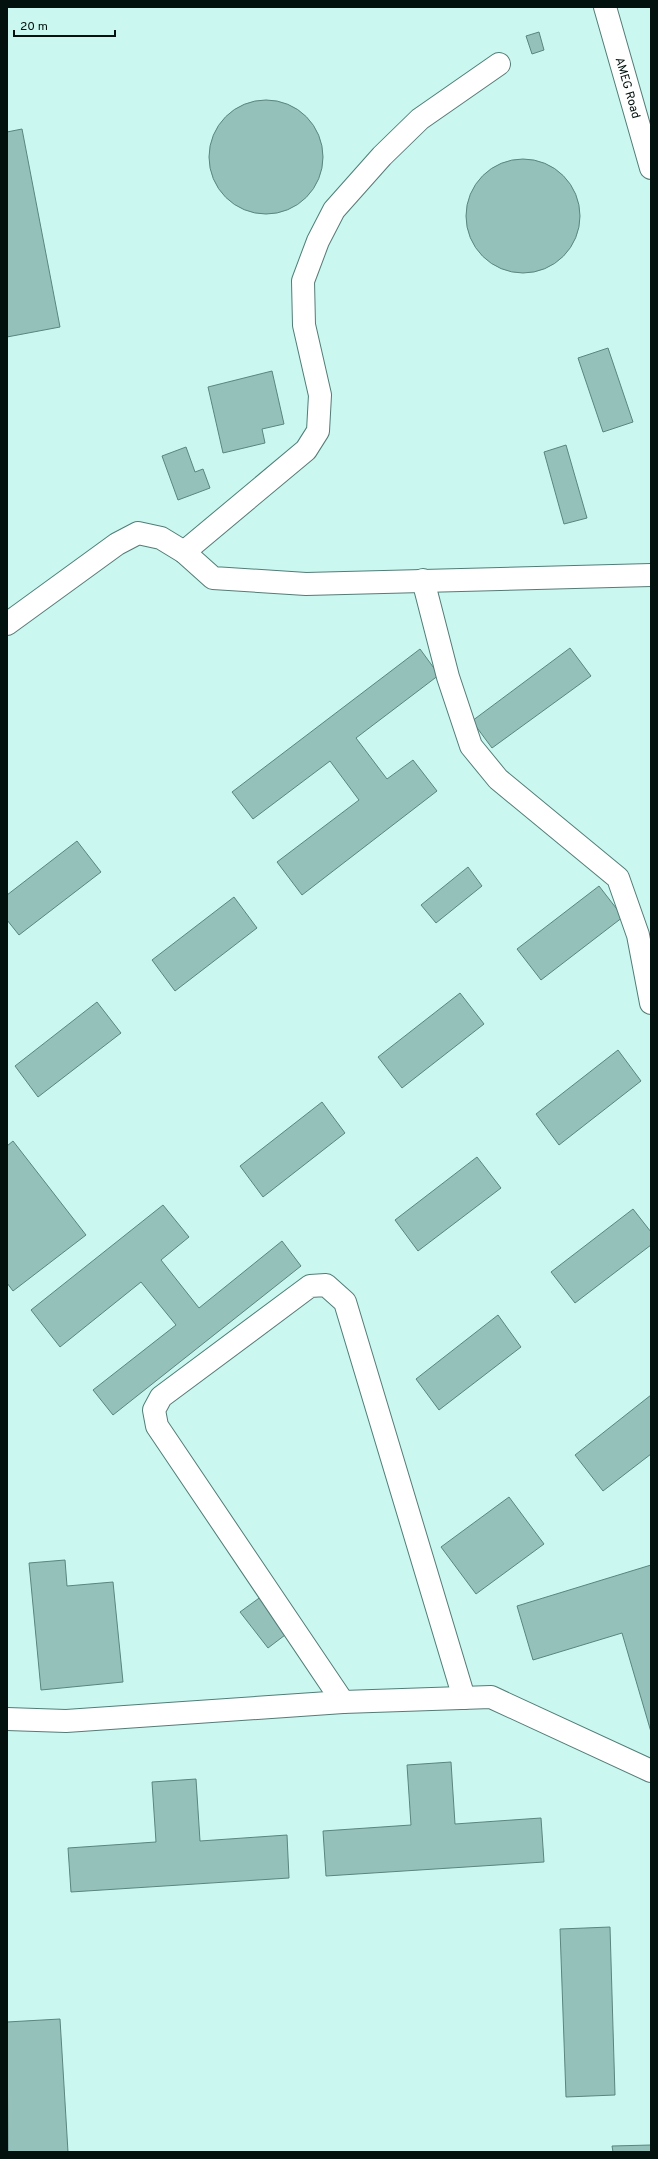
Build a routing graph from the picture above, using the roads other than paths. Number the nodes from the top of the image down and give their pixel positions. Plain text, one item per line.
1 (605, 7) edge
2 (499, 64) dead end
3 (651, 168) edge
4 (184, 552) junction
5 (651, 575) edge
6 (424, 580) junction
7 (7, 624) edge
8 (651, 1002) edge
9 (464, 1698) junction
10 (343, 1702) junction
11 (7, 1719) edge
12 (651, 1771) edge

1 - 3 lane, AMEG Road
2 - 4 lane
4 - 6 lane
4 - 7 lane
5 - 6 lane
6 - 8 lane
9 - 10 lane
9 - 10 lane
9 - 12 lane
10 - 11 lane

